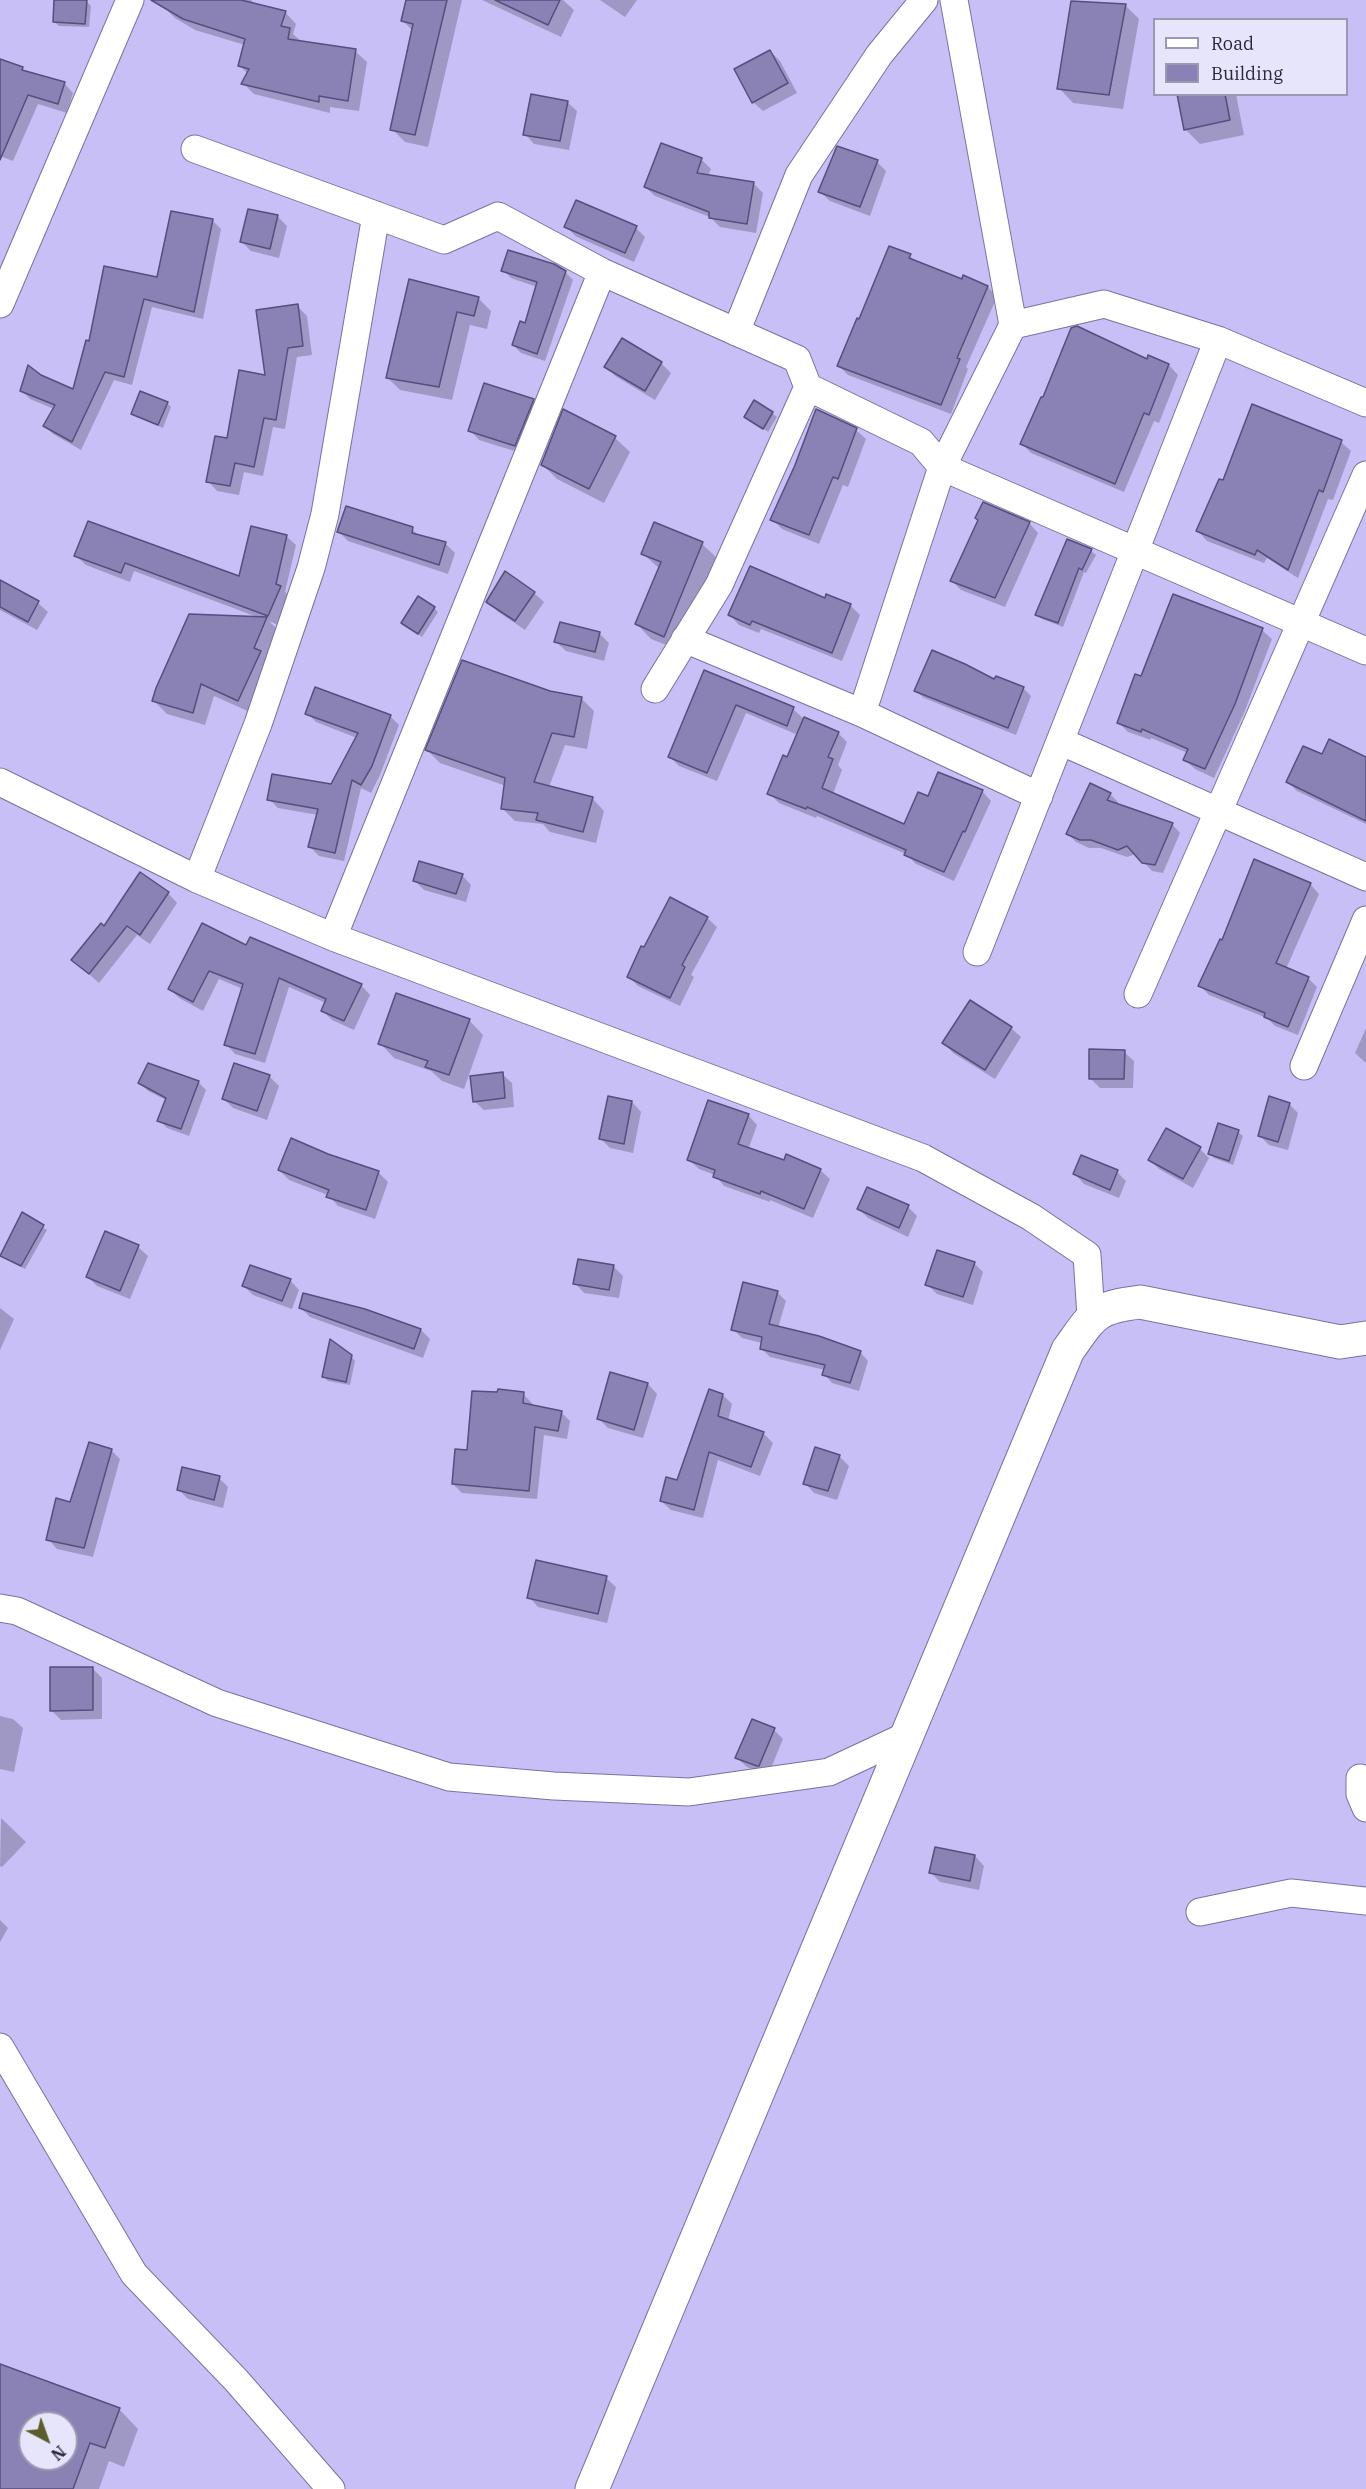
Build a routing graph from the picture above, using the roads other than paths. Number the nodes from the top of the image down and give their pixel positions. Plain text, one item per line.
1 (130, 0) edge
2 (924, 0) edge
3 (954, 0) edge
4 (195, 148) dead end
5 (376, 214) junction
6 (602, 272) junction
7 (0, 304) edge
8 (1013, 325) junction
9 (736, 332) junction
10 (1218, 340) junction
11 (808, 387) junction
12 (1366, 404) edge
13 (942, 467) junction
14 (1366, 475) edge
15 (1135, 551) junction
16 (1301, 623) junction
17 (686, 639) junction
18 (1366, 651) edge
19 (656, 689) dead end
20 (862, 713) junction
21 (1060, 741) junction
22 (0, 782) edge
23 (1039, 796) junction
24 (1218, 811) junction
25 (1366, 877) edge
26 (197, 879) junction
27 (1366, 921) edge
28 (333, 937) junction
29 (978, 952) dead end
30 (1138, 994) dead end
31 (1304, 1066) dead end
32 (1091, 1317) junction
33 (1366, 1338) edge
34 (0, 1608) edge
35 (906, 1736) junction
36 (1360, 1778) dead end
37 (1366, 1808) edge
38 (1366, 1902) edge
39 (1200, 1912) dead end
40 (0, 2047) edge
41 (331, 2489) edge
42 (592, 2489) edge

1 - 7 street
2 - 9 street
3 - 8 street
4 - 5 street
5 - 6 street
5 - 26 street
6 - 9 street
6 - 28 street
8 - 10 street
8 - 13 street
9 - 11 street
10 - 12 street
10 - 15 street
11 - 13 street
11 - 17 street
13 - 15 street
13 - 20 street
14 - 16 street
15 - 16 street
15 - 21 street
16 - 18 street
16 - 24 street
17 - 19 street
17 - 20 street
20 - 23 street
21 - 23 street
21 - 24 street
22 - 26 street
23 - 29 street
24 - 25 street
24 - 30 street
26 - 28 street
27 - 31 street
28 - 32 street
32 - 33 street
32 - 35 street
34 - 35 street
35 - 42 street
36 - 37 street
38 - 39 street
40 - 41 street

